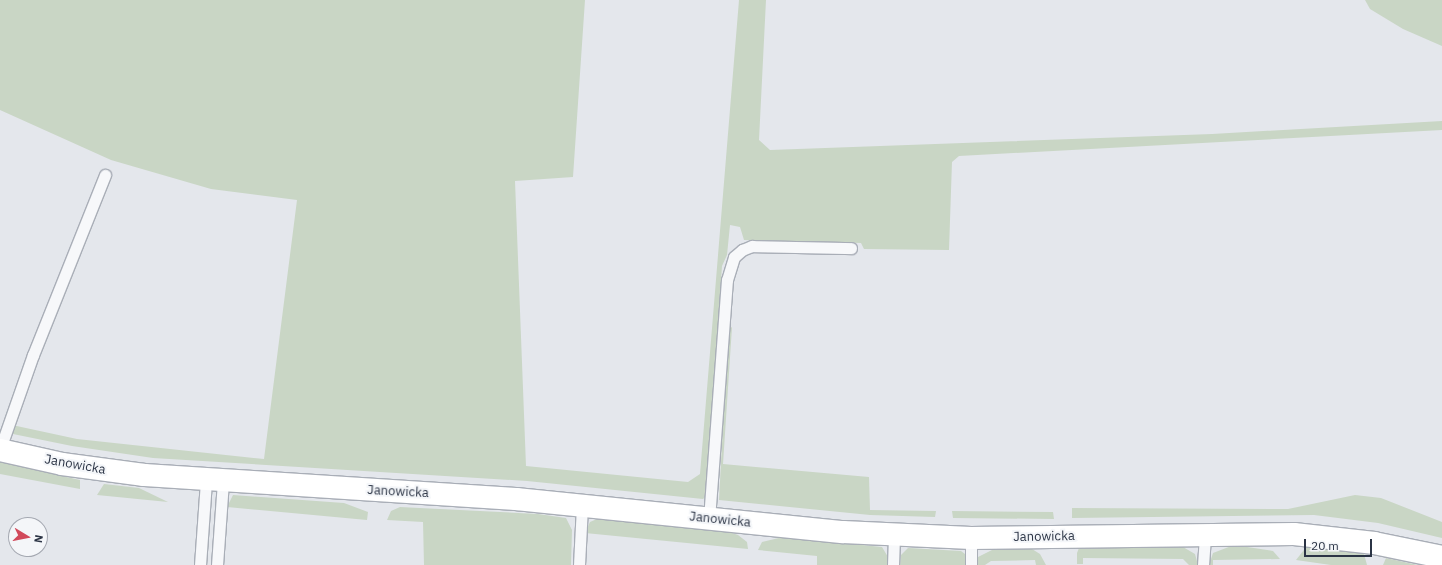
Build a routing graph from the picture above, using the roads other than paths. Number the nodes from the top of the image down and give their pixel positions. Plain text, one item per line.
1 (105, 175) dead end
2 (850, 248) dead end
3 (0, 450) edge
4 (215, 481) junction
5 (582, 506) junction
6 (709, 519) junction
7 (1205, 534) junction
8 (894, 535) junction
9 (971, 538) junction
10 (1442, 557) edge
11 (200, 565) edge
12 (217, 565) edge
13 (579, 565) edge
14 (893, 565) edge
15 (972, 565) edge
16 (1203, 565) edge

1 - 3 lane
2 - 6 lane
3 - 4 street, Janowicka
4 - 5 street, Janowicka
4 - 11 lane
4 - 12 lane
5 - 6 street, Janowicka
5 - 13 lane
6 - 8 street, Janowicka
7 - 9 street, Janowicka
7 - 10 street, Janowicka
7 - 16 lane
8 - 9 street, Janowicka
8 - 14 lane
9 - 15 lane

